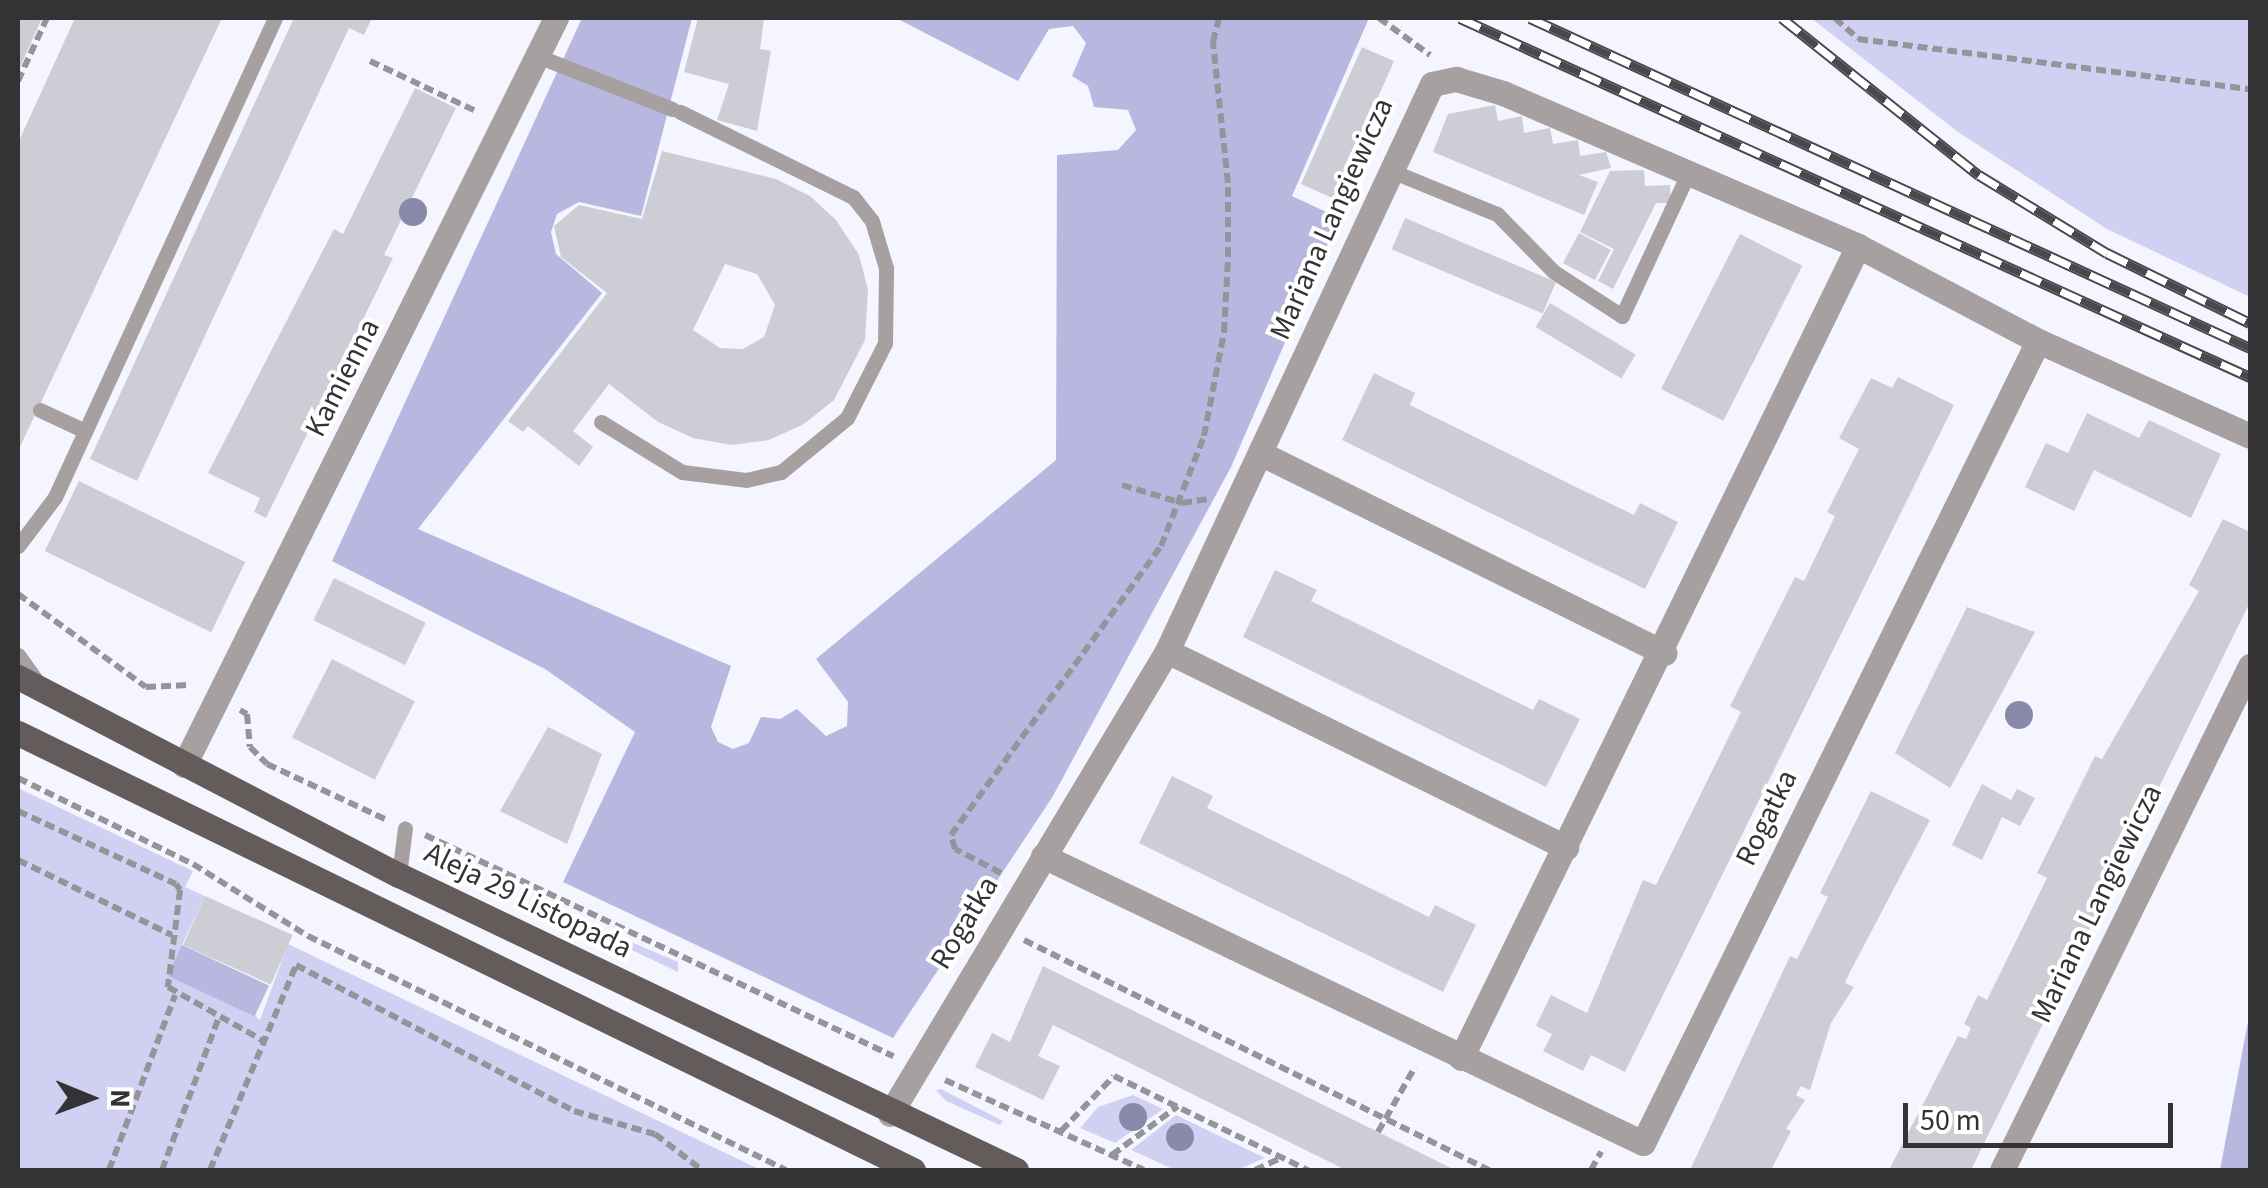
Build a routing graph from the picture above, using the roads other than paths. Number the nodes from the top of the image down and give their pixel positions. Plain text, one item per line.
1 (275, 18) edge
2 (556, 18) edge
3 (540, 57) junction
4 (1389, 170) junction
5 (1688, 174) junction
6 (1858, 246) junction
7 (2038, 341) junction
8 (40, 410) dead end
9 (601, 422) dead end
10 (85, 431) junction
11 (2250, 436) edge
12 (1262, 454) junction
13 (18, 546) edge
14 (1167, 651) junction
15 (1664, 652) junction
16 (18, 655) edge
17 (2250, 666) edge
18 (18, 677) edge
19 (44, 691) junction
20 (18, 734) edge
21 (184, 766) junction
22 (405, 828) dead end
23 (1566, 847) junction
24 (1043, 856) junction
25 (399, 875) junction
26 (1461, 1058) junction
27 (890, 1114) junction
28 (913, 1170) edge
29 (1016, 1170) edge
30 (2002, 1170) edge

1 - 10 lane
2 - 3 street, Kamienna
3 - 9 lane
3 - 21 street, Kamienna
4 - 5 street, Mariana Langiewicza
4 - 5 lane
4 - 12 street, Mariana Langiewicza
5 - 6 street
6 - 7 street
6 - 15 street
7 - 11 street
7 - 26 street, Rogatka
8 - 10 lane
10 - 13 lane
12 - 14 street, Mariana Langiewicza
12 - 15 street
14 - 23 street
14 - 24 street, Mariana Langiewicza
15 - 23 street
16 - 19 lane
17 - 30 street, Mariana Langiewicza
18 - 19 main road, Aleja 29 Listopada
19 - 21 main road, Aleja 29 Listopada
20 - 28 main road
21 - 25 main road, Aleja 29 Listopada
22 - 25 lane
23 - 26 street
24 - 26 street, Rogatka
24 - 27 street, Rogatka
25 - 27 main road, Aleja 29 Listopada
27 - 29 main road, Aleja 29 Listopada

